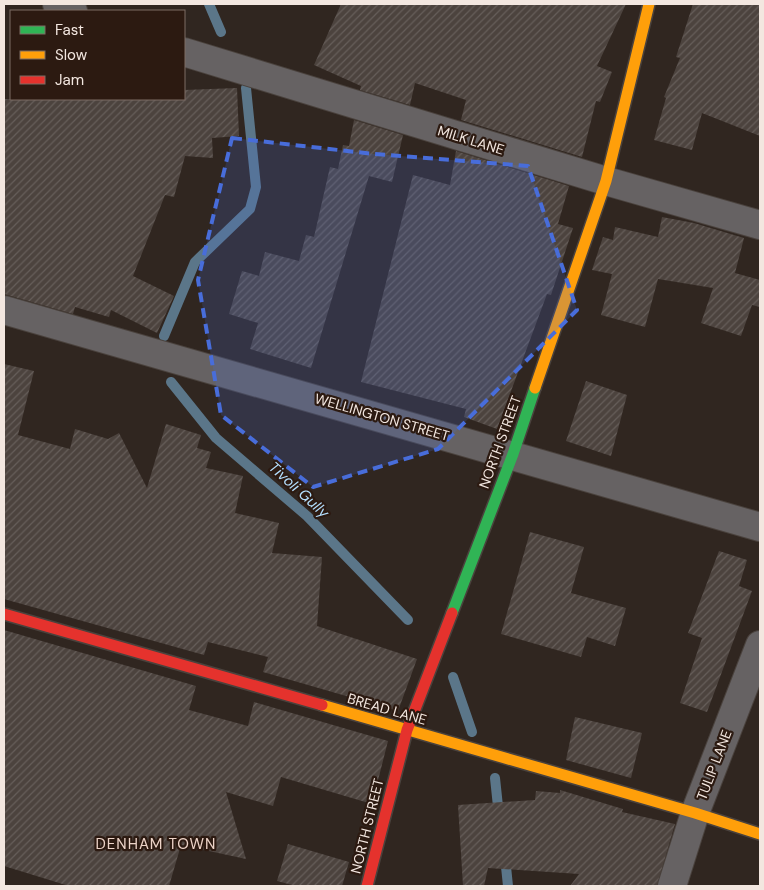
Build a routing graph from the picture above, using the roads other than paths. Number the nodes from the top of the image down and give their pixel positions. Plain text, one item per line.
1 (57, 4) edge
2 (649, 4) edge
3 (71, 10) edge
4 (185, 52) edge
5 (606, 181) junction
6 (760, 225) edge
7 (4, 310) edge
8 (512, 454) junction
9 (760, 527) edge
10 (4, 614) edge
11 (760, 645) edge
12 (407, 730) junction
13 (695, 813) junction
14 (760, 834) edge
15 (367, 886) edge
16 (672, 886) edge

1 - 3 street
2 - 5 street, NORTH STREET
4 - 5 street, MILK LANE
5 - 6 street, MILK LANE
5 - 8 street, NORTH STREET
7 - 8 street, WELLINGTON STREET
8 - 9 street, WELLINGTON STREET
8 - 12 street, NORTH STREET
10 - 12 street, BREAD LANE
11 - 13 street, TULIP LANE
12 - 13 street, BREAD LANE
12 - 15 street, NORTH STREET
13 - 14 street, BREAD LANE
13 - 16 street, TULIP LANE

